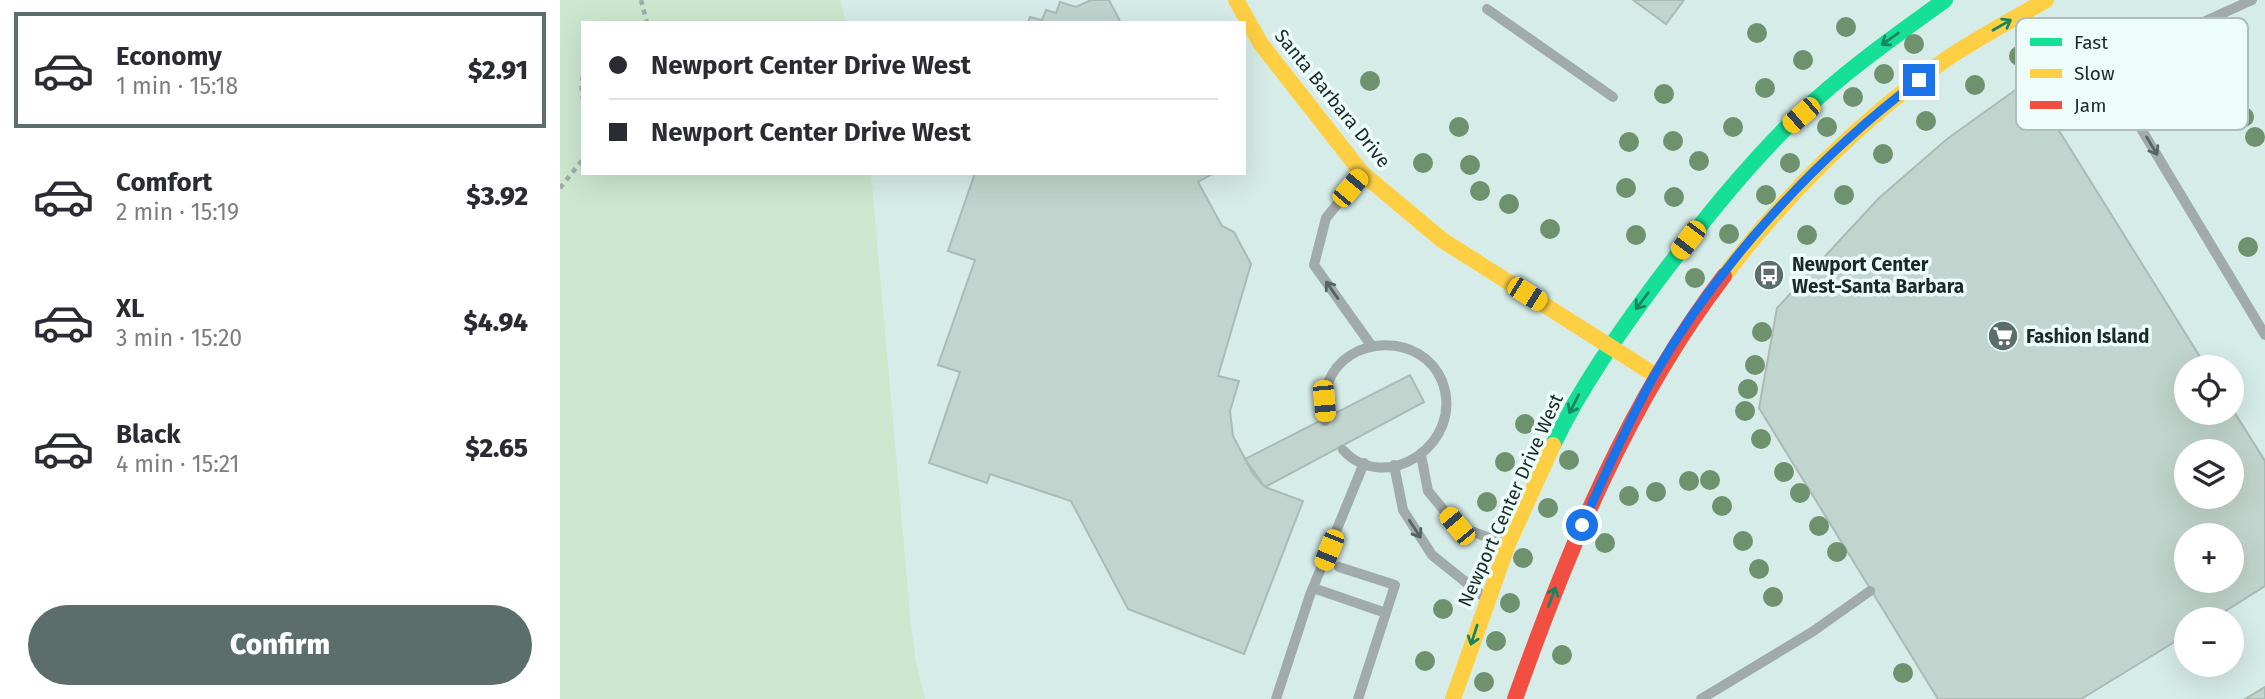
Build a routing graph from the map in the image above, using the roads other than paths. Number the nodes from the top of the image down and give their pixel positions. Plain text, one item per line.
1 (1236, 0) edge
2 (1945, 0) edge
3 (2046, 0) edge
4 (2252, 0) edge
5 (1488, 9) dead end
6 (2212, 18) edge
7 (1613, 97) dead end
8 (2142, 130) edge
9 (1363, 173) junction
10 (2265, 335) edge
11 (1371, 345) junction
12 (1609, 346) junction
13 (1655, 376) junction
14 (1325, 421) dead end
15 (1343, 450) dead end
16 (1421, 455) junction
17 (1364, 463) junction
18 (1394, 465) junction
19 (1508, 545) junction
20 (1339, 567) dead end
21 (1313, 588) junction
22 (1870, 591) dead end
23 (1486, 598) junction
24 (1386, 612) junction
25 (1276, 699) edge
26 (1358, 699) edge
27 (1453, 699) edge
28 (1515, 699) edge
29 (1701, 699) edge

1 - 9 main road, Santa Barbara Drive
2 -> 12 main road, Newport Center Drive West
13 -> 3 main road
4 -> 6 lane
5 - 7 lane
8 -> 10 lane
11 -> 9 lane
9 - 12 main road, Santa Barbara Drive
11 - 14 lane
11 - 16 lane
12 - 13 main road, Santa Barbara Drive
12 -> 19 main road, Newport Center Drive West
28 -> 13 main road
15 - 17 lane
16 - 18 lane
16 - 19 lane
17 - 18 lane
17 - 21 lane
18 -> 23 lane
19 - 23 main road, Newport Center Drive West
20 - 24 lane
21 - 24 lane
21 - 25 lane
22 - 29 lane
23 -> 27 main road, Newport Center Drive West
24 - 26 lane

